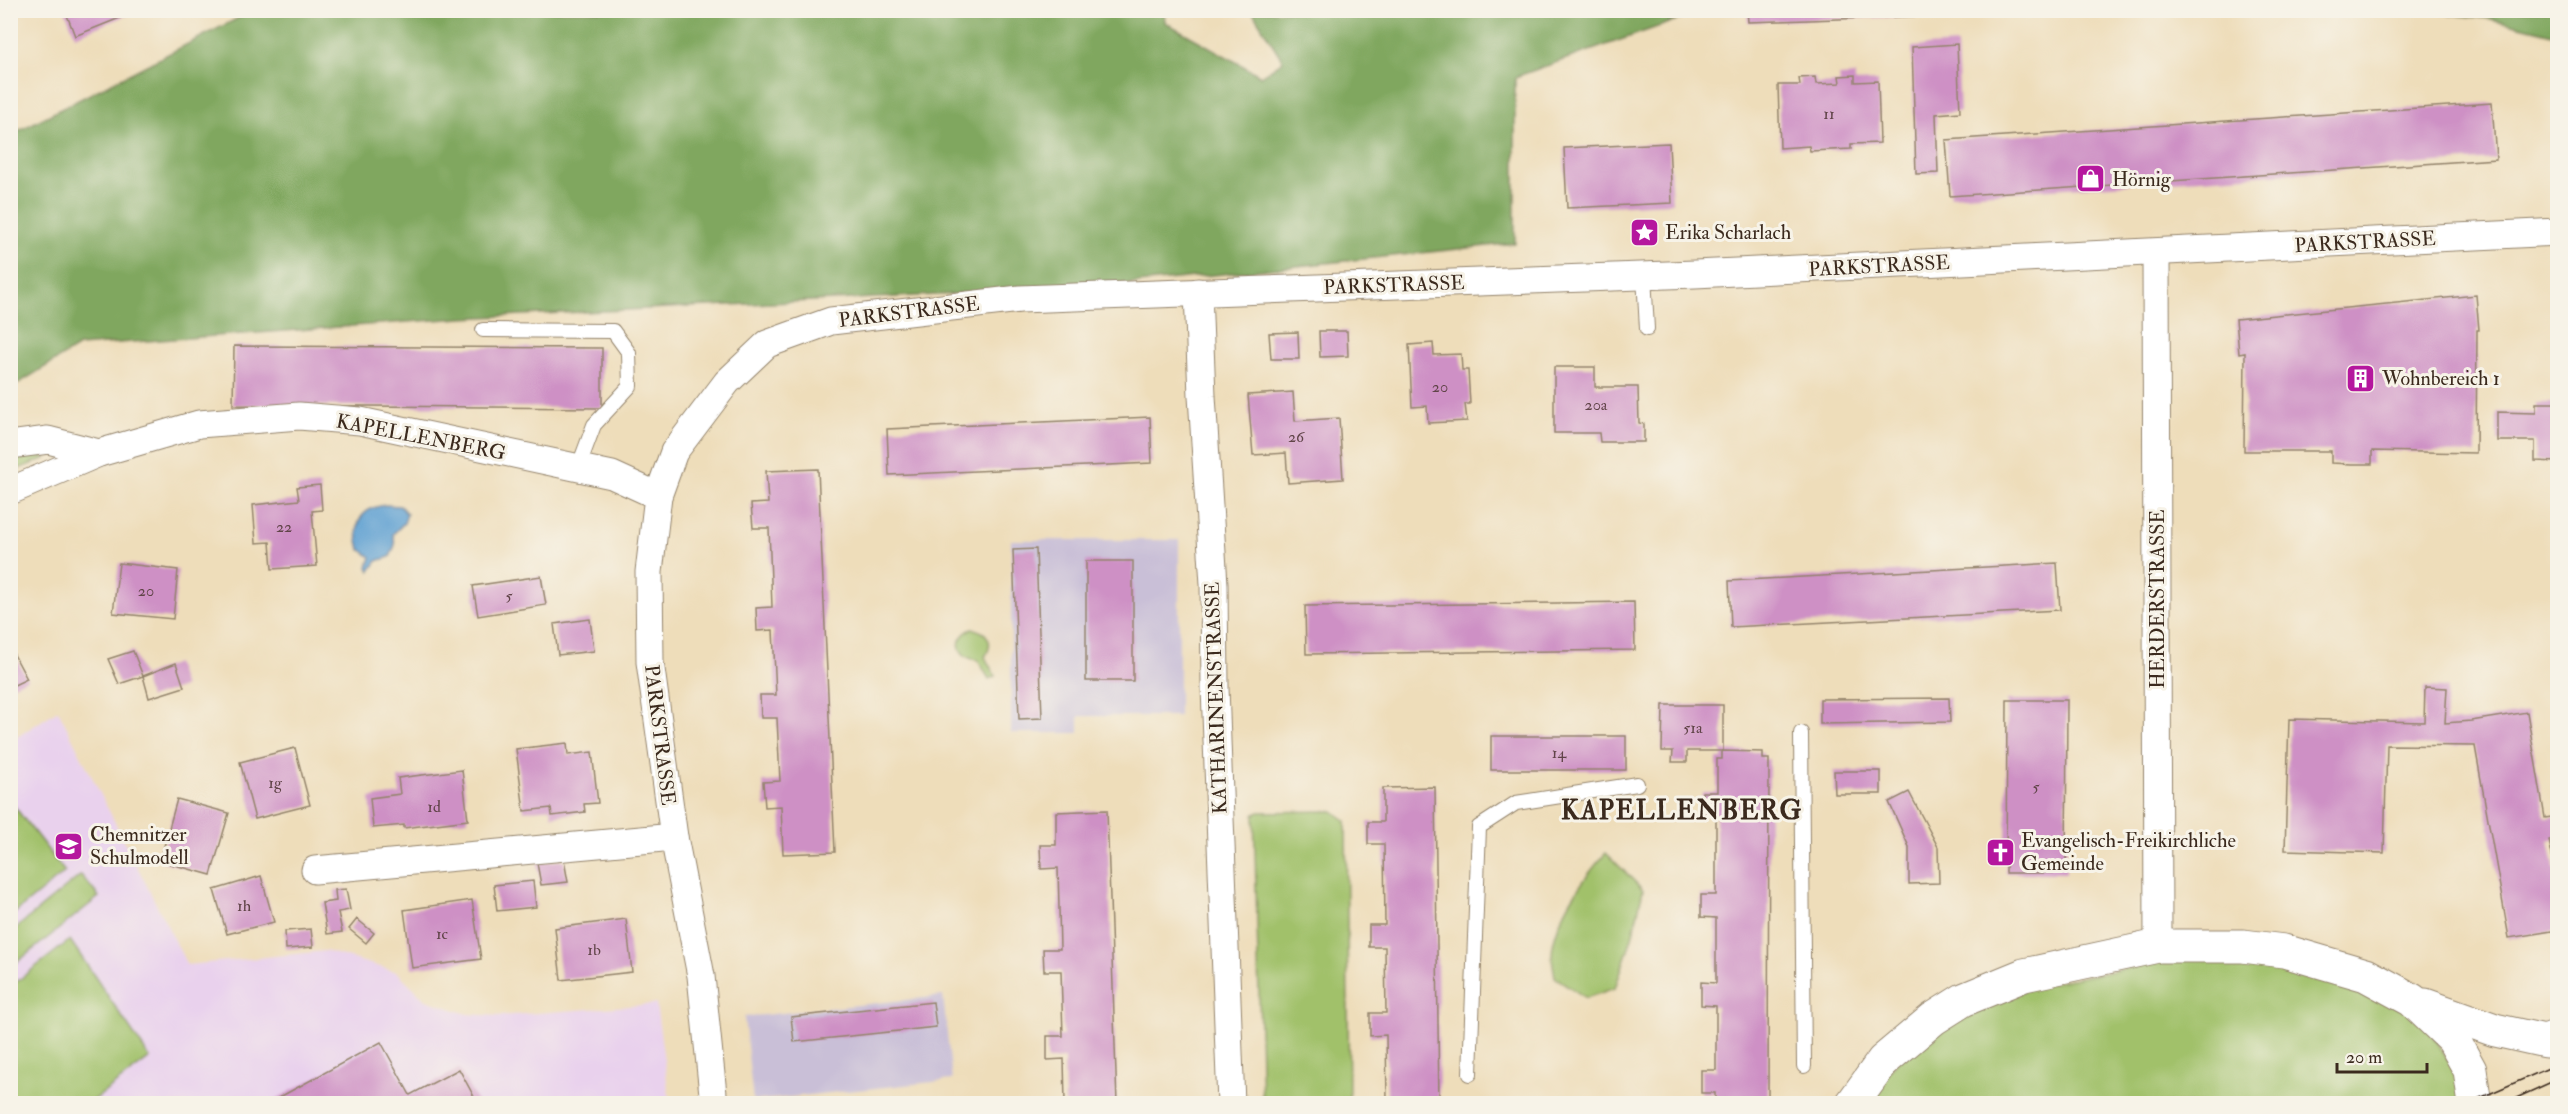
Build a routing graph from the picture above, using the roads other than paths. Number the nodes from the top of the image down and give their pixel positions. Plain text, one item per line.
1 (2558, 232) edge
2 (2156, 253) junction
3 (1644, 276) junction
4 (1198, 292) junction
5 (1647, 329) dead end
6 (483, 330) dead end
7 (10, 445) edge
8 (99, 453) junction
9 (578, 468) junction
10 (10, 491) edge
11 (658, 496) junction
12 (1801, 733) dead end
13 (1637, 784) dead end
14 (674, 837) junction
15 (315, 870) dead end
16 (2158, 946) junction
17 (2412, 1000) junction
18 (2558, 1036) edge
19 (1804, 1066) dead end
20 (1470, 1074) dead end
21 (714, 1104) edge
22 (1231, 1104) edge
23 (1852, 1104) edge
24 (2475, 1104) edge

1 - 2 street, PARKSTRASSE
2 - 3 street, PARKSTRASSE
2 - 16 street, HERDERSTRASSE
3 - 4 street, PARKSTRASSE
3 - 5 lane
4 - 11 street, PARKSTRASSE
4 - 22 street, KATHARINENSTRASSE
6 - 9 lane
7 - 8 street
8 - 9 street, KAPELLENBERG
8 - 10 street, KAPELLENBERG
9 - 11 street, KAPELLENBERG
11 - 14 street, PARKSTRASSE
12 - 19 lane
13 - 20 lane
14 - 15 street
14 - 21 street, PARKSTRASSE
16 - 17 main road
16 - 23 main road
17 - 18 main road
17 - 24 main road

